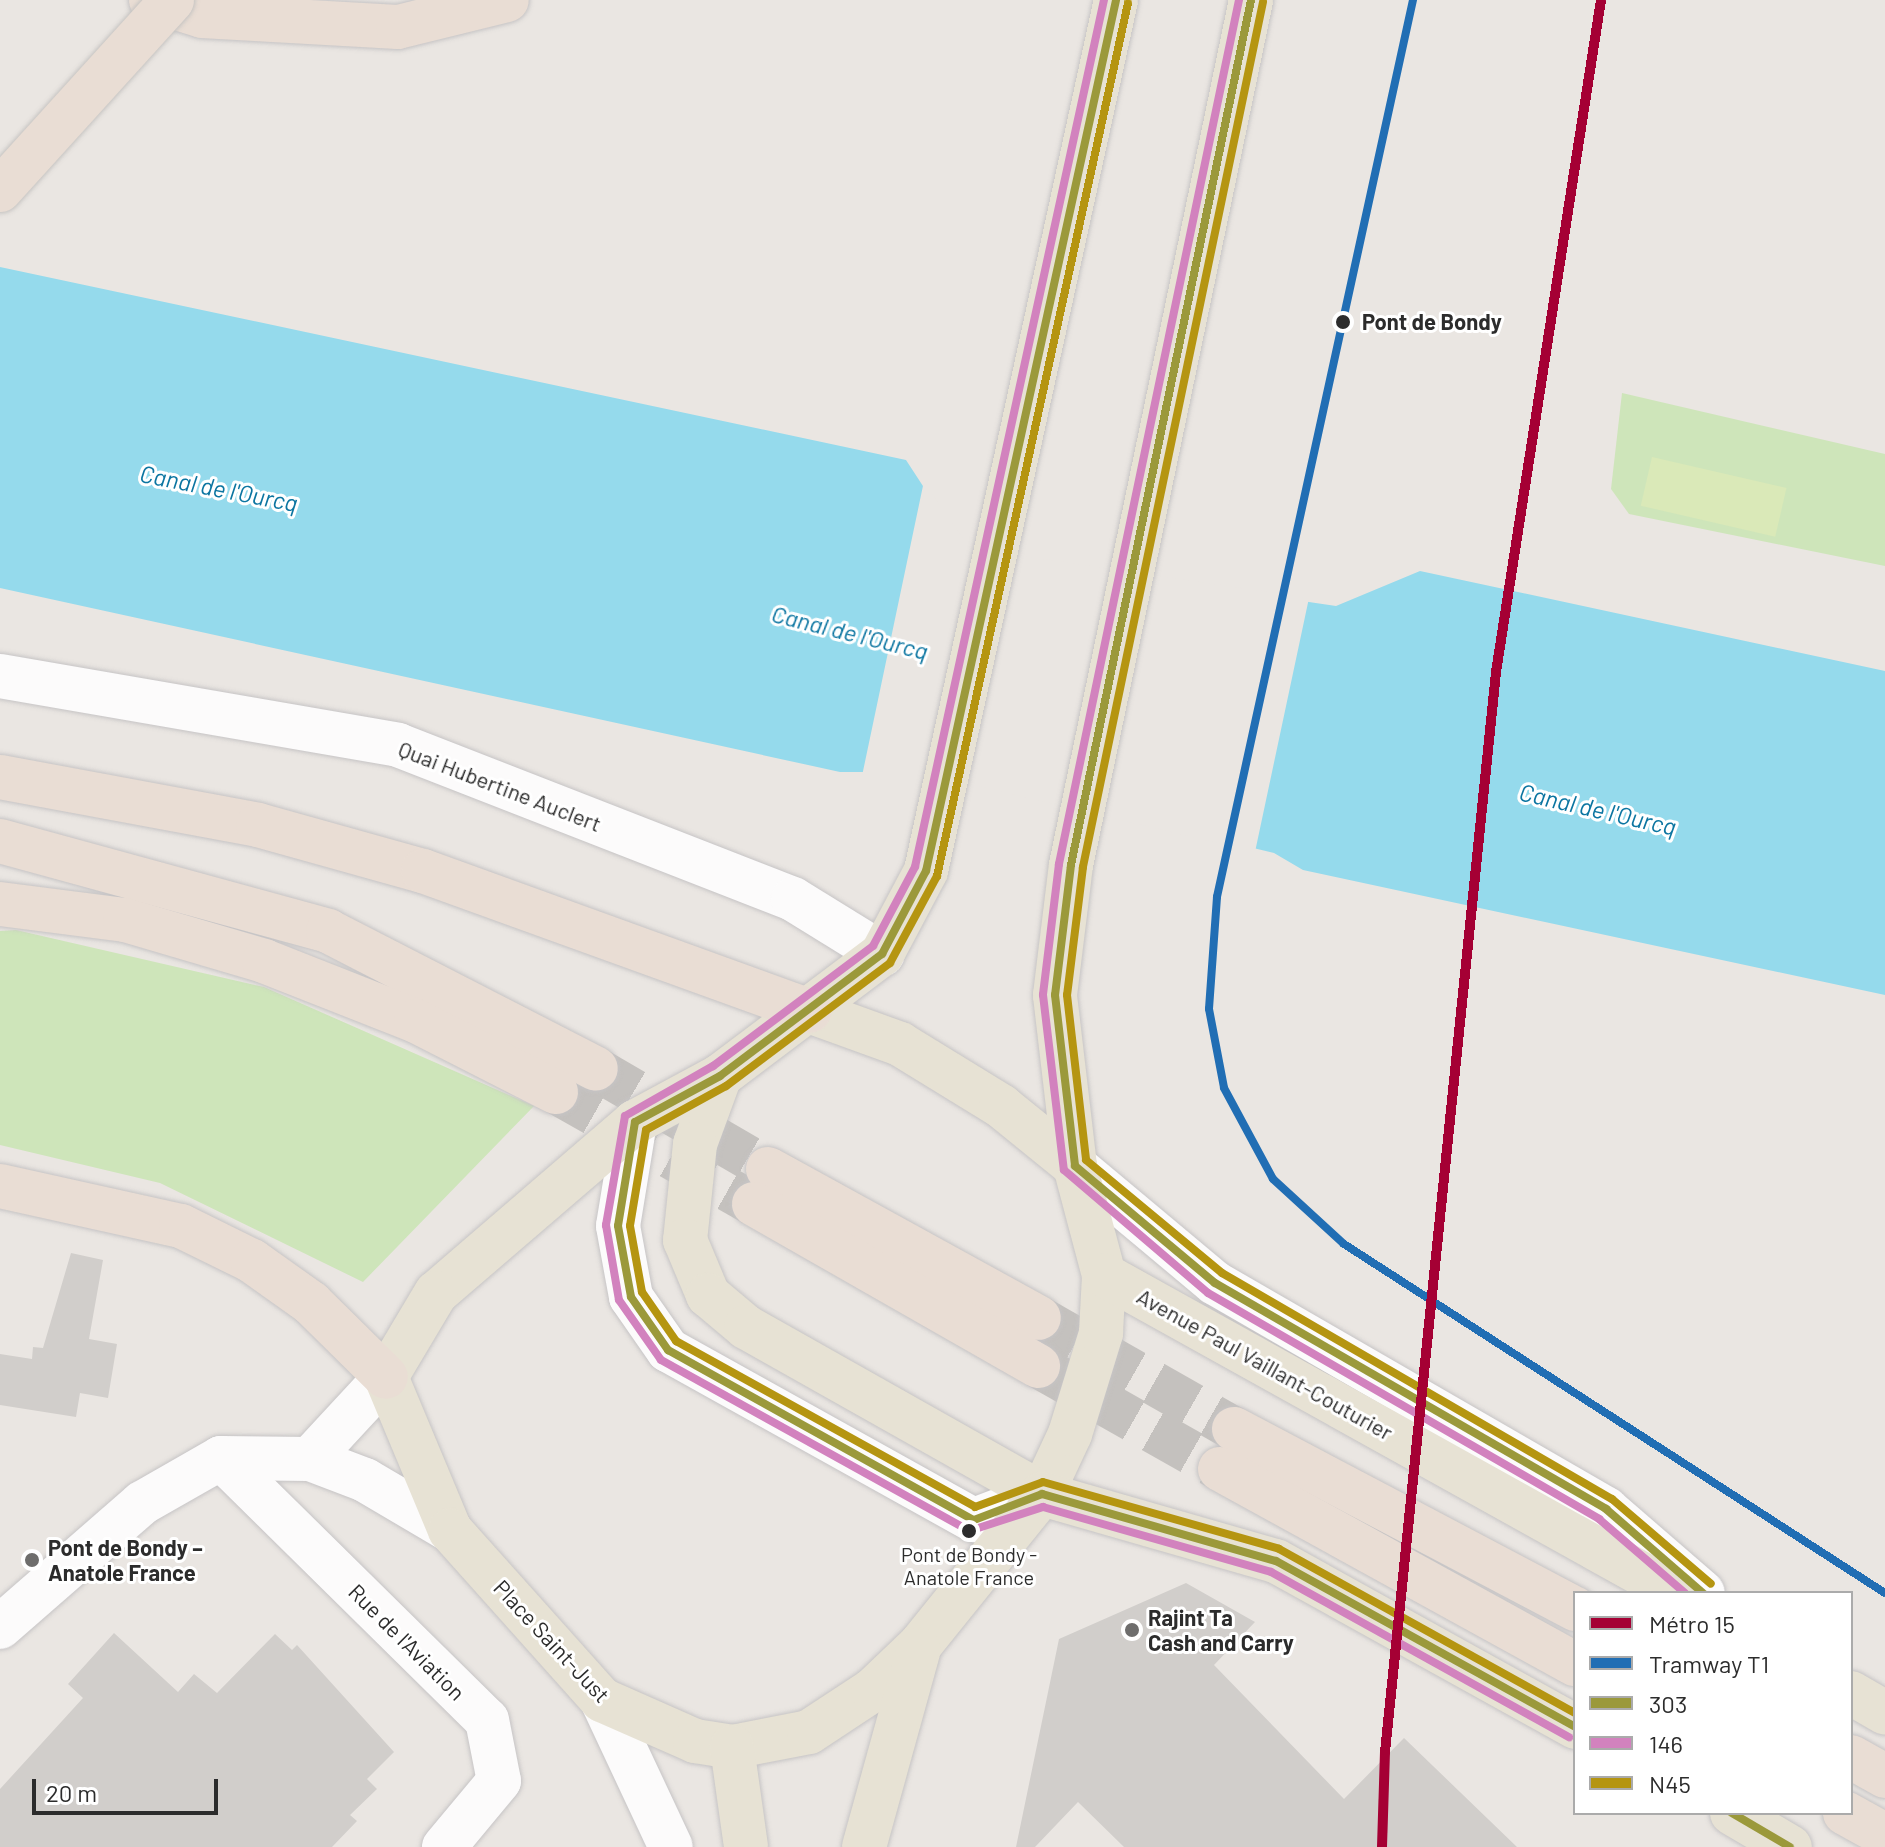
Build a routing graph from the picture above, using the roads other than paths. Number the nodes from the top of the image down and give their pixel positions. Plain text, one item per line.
1 (151, 0) edge
2 (172, 0) edge
3 (507, 0) edge
4 (1116, 0) edge
5 (1251, 0) edge
6 (0, 190) edge
7 (0, 676) edge
8 (0, 777) edge
9 (0, 841) edge
10 (0, 904) edge
11 (882, 954) junction
12 (809, 1011) junction
13 (596, 1069) tunnel mouth
14 (720, 1076) junction
15 (556, 1092) tunnel mouth
16 (635, 1122) junction
17 (1075, 1166) junction
18 (0, 1186) edge
19 (1104, 1275) junction
20 (1039, 1318) tunnel mouth
21 (1038, 1366) tunnel mouth
22 (386, 1377) junction
23 (221, 1458) junction
24 (310, 1459) junction
25 (1042, 1494) junction
26 (450, 1530) junction
27 (1672, 1591) edge
28 (1701, 1591) edge
29 (1573, 1608) edge
30 (0, 1627) edge
31 (920, 1645) junction
32 (1573, 1663) edge
33 (1853, 1694) edge
34 (602, 1700) junction
35 (1885, 1713) edge
36 (1573, 1726) edge
37 (732, 1747) junction
38 (1853, 1758) edge
39 (1885, 1776) edge
40 (1849, 1815) edge
41 (1885, 1835) edge
42 (444, 1847) edge
43 (671, 1847) edge
44 (746, 1847) edge
45 (864, 1847) edge

1 - 3 highway
2 - 6 highway, bridge
4 - 11 main road
5 - 17 main road, Place Saint-Just
7 - 11 street, Quai Hubertine Auclert
8 - 12 highway
9 - 13 highway
10 - 15 highway
11 - 12 main road
12 - 14 main road
12 - 17 main road
14 - 16 main road
14 - 25 main road
16 - 22 main road
16 - 25 street
17 - 19 main road, Place Saint-Just
17 - 28 street
18 - 22 highway
19 - 25 main road, Place Saint-Just
19 - 27 main road, Avenue Paul Vaillant-Couturier
20 - 21 highway
22 - 24 street
22 - 26 main road, Place Saint-Just
23 - 24 street
23 - 30 street
23 - 42 street, Rue de l'Aviation
24 - 26 street
25 - 31 main road, Place Saint-Just
25 - 36 main road
26 - 34 main road, Place Saint-Just
29 - 32 highway
31 - 37 main road, Place Saint-Just
31 - 45 main road
33 - 35 main road
34 - 37 main road, Place Saint-Just
34 - 43 street
37 - 44 main road
38 - 39 highway
40 - 41 highway

